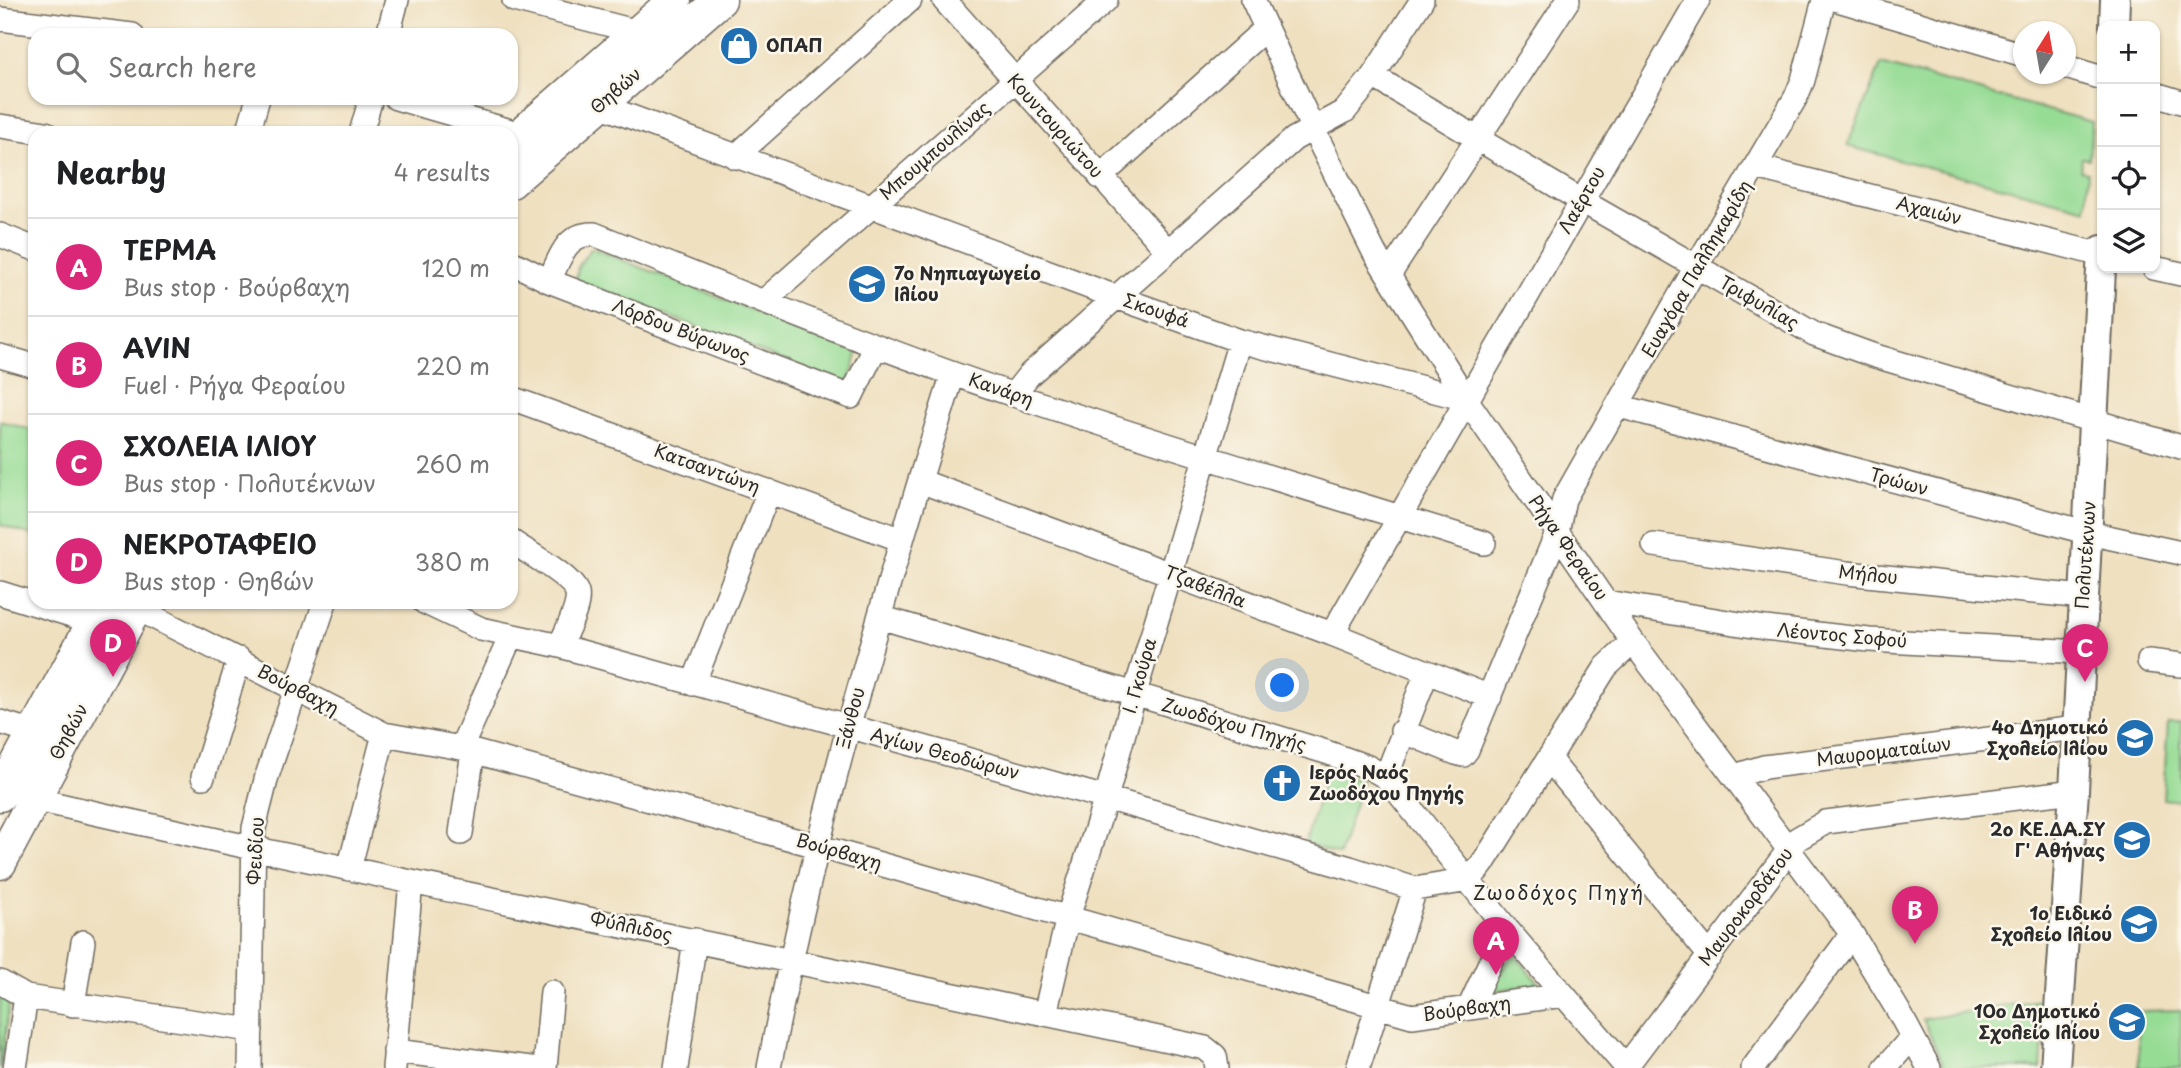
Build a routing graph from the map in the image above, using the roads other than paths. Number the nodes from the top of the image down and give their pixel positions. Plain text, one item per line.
1 (397, 0) edge
2 (514, 0) edge
3 (674, 0) edge
4 (720, 0) edge
5 (910, 0) edge
6 (944, 0) edge
7 (1106, 0) edge
8 (1422, 0) edge
9 (1568, 0) edge
10 (1698, 0) edge
11 (1824, 0) edge
12 (1838, 0) edge
13 (2115, 0) edge
14 (1260, 10) edge
15 (0, 19) edge
16 (2114, 21) edge
17 (74, 28) edge
18 (390, 28) edge
19 (638, 32) junction
20 (2013, 52) edge
21 (2076, 71) edge
22 (1373, 76) junction
23 (2097, 77) edge
24 (1015, 81) junction
25 (2160, 96) edge
26 (2181, 102) edge
27 (256, 105) edge
28 (369, 105) edge
29 (416, 105) edge
30 (599, 105) junction
31 (0, 126) edge
32 (250, 126) edge
33 (363, 126) edge
34 (478, 126) edge
35 (1313, 129) junction
36 (28, 130) edge
37 (518, 137) edge
38 (1476, 138) junction
39 (735, 157) junction
40 (1755, 167) junction
41 (518, 176) edge
42 (1100, 177) junction
43 (1582, 201) junction
44 (871, 206) junction
45 (0, 235) edge
46 (28, 246) edge
47 (1167, 250) junction
48 (2097, 252) edge
49 (518, 266) edge
50 (1696, 267) junction
51 (2160, 269) edge
52 (2101, 273) edge
53 (2181, 274) edge
54 (1389, 275) junction
55 (549, 281) junction
56 (1116, 298) junction
57 (763, 302) junction
58 (1240, 341) junction
59 (876, 346) junction
60 (0, 356) edge
61 (28, 364) edge
62 (953, 374) junction
63 (1013, 395) junction
64 (1466, 399) junction
65 (518, 401) edge
66 (1619, 406) junction
67 (2094, 421) junction
68 (2181, 447) edge
69 (1204, 457) junction
70 (920, 481) junction
71 (769, 491) junction
72 (1398, 516) junction
73 (1558, 533) junction
74 (2089, 533) junction
75 (902, 540) junction
76 (1484, 543) dead end
77 (1654, 545) dead end
78 (518, 546) edge
79 (2181, 553) edge
80 (1170, 574) junction
81 (0, 593) edge
82 (2083, 597) junction
83 (28, 598) edge
84 (1606, 602) junction
85 (135, 609) edge
86 (145, 609) edge
87 (324, 609) edge
88 (439, 609) edge
89 (99, 612) edge
90 (880, 617) junction
91 (1332, 634) junction
92 (511, 636) junction
93 (1633, 642) junction
94 (560, 646) junction
95 (2080, 652) junction
96 (239, 659) junction
97 (2149, 662) dead end
98 (2181, 665) edge
99 (1427, 672) junction
100 (693, 684) junction
101 (297, 688) junction
102 (1134, 696) junction
103 (1490, 697) junction
104 (0, 722) edge
105 (848, 728) junction
106 (2076, 728) junction
107 (1402, 731) junction
108 (33, 732) junction
109 (384, 734) junction
110 (467, 750) junction
111 (1549, 759) junction
112 (1735, 776) junction
113 (203, 777) dead end
114 (1386, 777) junction
115 (2074, 790) junction
116 (0, 795) edge
117 (1106, 798) junction
118 (33, 799) junction
119 (461, 833) dead end
120 (817, 846) junction
121 (1789, 849) junction
122 (254, 850) junction
123 (0, 863) edge
124 (349, 869) junction
125 (1469, 880) junction
126 (411, 882) junction
127 (1415, 889) junction
128 (1068, 917) junction
129 (1506, 928) junction
130 (1852, 934) junction
131 (695, 940) junction
132 (83, 942) dead end
133 (1710, 956) junction
134 (790, 961) junction
135 (0, 982) edge
136 (552, 992) dead end
137 (1564, 995) junction
138 (26, 996) junction
139 (73, 1005) junction
140 (1376, 1006) junction
141 (1469, 1009) junction
142 (1045, 1014) junction
143 (251, 1030) junction
144 (1912, 1037) junction
145 (395, 1060) edge
146 (15, 1068) edge
147 (250, 1068) edge
148 (531, 1068) edge
149 (545, 1068) edge
150 (676, 1068) edge
151 (769, 1068) edge
152 (1217, 1068) edge
153 (1358, 1068) edge
154 (1626, 1068) edge
155 (1753, 1068) edge
156 (1885, 1068) edge
157 (1928, 1068) edge
158 (2055, 1068) edge

1 - 18 street
2 - 19 street
3 - 19 main road, Θηβών
4 - 30 main road, Θηβών
5 - 39 street
6 - 24 street, Κουντουριώτου
7 - 24 street, Μπουμπουλίνας
8 - 22 street
9 - 38 street
10 - 43 street, Λαέρτου
11 - 40 street, Ευαγόρα Παλληκαρίδη
12 - 20 street
13 - 16 street
14 - 35 street, Ρήγα Φεραίου
14 - 42 street
15 - 17 street
19 - 37 main road, Θηβών
21 - 23 street
22 - 35 street
22 - 38 street, Τριφυλίας
24 - 42 street, Κουντουριώτου
24 - 44 street, Μπουμπουλίνας
25 - 26 street
27 - 32 street
28 - 33 street
29 - 34 street
30 - 39 street, Σκουφά
30 - 41 main road, Θηβών
31 - 36 street
35 - 47 street
35 - 54 street, Ρήγα Φεραίου
38 - 43 street, Τριφυλίας
38 - 54 street
39 - 44 street, Σκουφά
40 - 48 street, Αχαιών
40 - 50 street, Ευαγόρα Παλληκαρίδη
42 - 47 street, Κουντουριώτου
43 - 50 street, Τριφυλίας
43 - 64 street, Λαέρτου
44 - 56 street, Σκουφά
44 - 57 street, Μπουμπουλίνας
45 - 46 street
47 - 56 street
49 - 55 street, Λόρδου Βύρωνος
50 - 66 street, Ευαγόρα Παλληκαρίδη
50 - 67 street, Τριφυλίας
51 - 53 street
52 - 67 street, Πολυτέκνων
54 - 64 street, Ρήγα Φεραίου
55 - 57 street, Κανάρη
55 - 59 street, Λόρδου Βύρωνος
56 - 58 street, Σκουφά
56 - 63 street
57 - 59 street, Κανάρη
58 - 64 street, Σκουφά
58 - 69 street, Ι. Γκούρα
59 - 62 street, Κανάρη
60 - 61 street
62 - 63 street, Κανάρη
62 - 70 street, Ξάνθου
63 - 69 street, Κανάρη
64 - 72 street
64 - 73 street, Ρήγα Φεραίου
65 - 71 street, Κατσαντώνη
66 - 73 street, Ευαγόρα Παλληκαρίδη
66 - 74 street, Τρώων
67 - 68 street, Τριφυλίας
67 - 74 street, Πολυτέκνων
69 - 72 street, Κανάρη
69 - 80 street, Ι. Γκούρα
70 - 75 street, Ξάνθου
70 - 80 street, Τζαβέλλα
71 - 75 street, Κατσαντώνη
71 - 100 street
72 - 76 street, Κανάρη
72 - 91 street
73 - 84 street, Ρήγα Φεραίου
73 - 103 street, Ευαγόρα Παλληκαρίδη
74 - 79 street, Τρώων
74 - 82 street, Πολυτέκνων
75 - 90 street, Ξάνθου
77 - 82 street, Μήλου
78 - 94 street
80 - 91 street, Τζαβέλλα
80 - 102 street, Ι. Γκούρα
81 - 83 street
82 - 95 street, Πολυτέκνων
84 - 93 street, Ρήγα Φεραίου
84 - 95 street, Λέοντος Σοφού
85 - 118 main road, Θηβών
86 - 96 street, Βούρβαχη
87 - 101 street, Φειδίου
88 - 92 street, Αγίων Θεοδώρων
89 - 108 main road, Θηβών
90 - 102 street, Ζωοδόχου Πηγής
90 - 105 street, Ξάνθου
91 - 99 street, Τζαβέλλα
92 - 94 street, Αγίων Θεοδώρων
92 - 110 street
93 - 111 street
93 - 112 street, Ρήγα Φεραίου
94 - 100 street, Αγίων Θεοδώρων
95 - 106 street, Πολυτέκνων
96 - 101 street, Βούρβαχη
96 - 113 street
97 - 98 street
99 - 103 street, Τζαβέλλα
99 - 107 street
100 - 105 street, Αγίων Θεοδώρων
101 - 109 street, Βούρβαχη
101 - 122 street, Φειδίου
102 - 114 street, Ζωοδόχου Πηγής
102 - 117 street, Ι. Γκούρα
103 - 107 street, Ευαγόρα Παλληκαρίδη
104 - 108 street
105 - 117 street, Αγίων Θεοδώρων
105 - 120 street, Ξάνθου
106 - 112 street, Μαυροματαίων
106 - 115 street, Πολυτέκνων
107 - 114 street
108 - 116 main road, Θηβών
109 - 110 street, Βούρβαχη
109 - 124 street
110 - 119 street
110 - 120 street, Βούρβαχη
111 - 125 street
111 - 133 street
112 - 121 street, Ρήγα Φεραίου
114 - 125 street, Ζωοδόχου Πηγής
115 - 121 street, Μαυροκορδάτου
115 - 158 street, Πολυτέκνων
117 - 127 street, Αγίων Θεοδώρων
117 - 128 street, Ι. Γκούρα
118 - 122 street, Φύλλιδος
118 - 123 main road, Θηβών
120 - 128 street, Βούρβαχη
120 - 134 street, Ξάνθου
121 - 130 street, Ρήγα Φεραίου
121 - 133 street, Μαυροκορδάτου
122 - 124 street, Φύλλιδος
122 - 143 street, Φειδίου
124 - 126 street, Φύλλιδος
125 - 127 street, Αγίων Θεοδώρων
125 - 129 street, Ζωοδόχου Πηγής
126 - 131 street, Φύλλιδος
126 - 145 street
127 - 140 street
128 - 140 street, Βούρβαχη
128 - 142 street, Ι. Γκούρα
129 - 137 street, Ζωοδόχου Πηγής
129 - 141 street
130 - 144 street, Ρήγα Φεραίου
130 - 155 street
131 - 134 street, Φύλλιδος
131 - 150 street
132 - 139 street
133 - 154 street, Μαυροκορδάτου
134 - 142 street, Φύλλιδος
134 - 151 street, Ξάνθου
135 - 138 street
136 - 149 street
137 - 141 street, Βούρβαχη
137 - 154 street, Ζωοδόχου Πηγής
138 - 139 street
138 - 146 street
139 - 143 street
140 - 141 street, Βούρβαχη
140 - 153 street
142 - 152 street, Φύλλιδος
143 - 147 street, Φειδίου
144 - 156 street
144 - 157 street, Ρήγα Φεραίου
145 - 148 street

